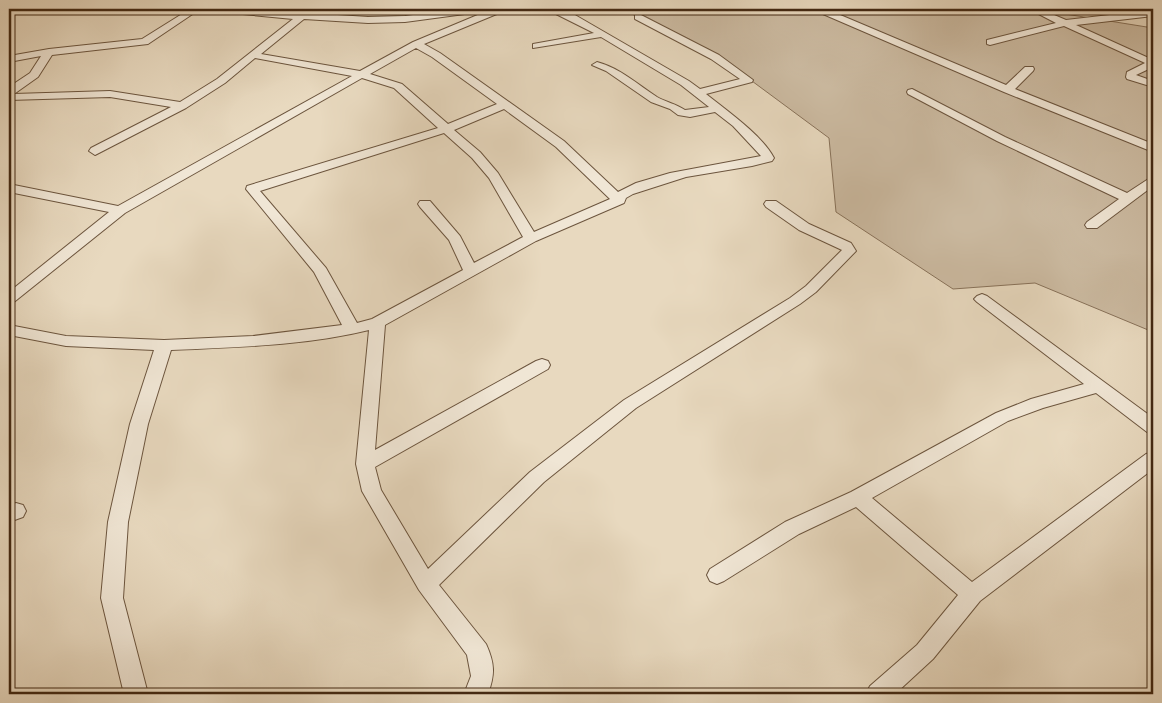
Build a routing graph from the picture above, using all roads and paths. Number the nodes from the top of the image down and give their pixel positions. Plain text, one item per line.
1 (196, 9) edge
2 (222, 9) edge
3 (501, 9) edge
4 (550, 9) edge
5 (819, 9) edge
6 (1033, 9) edge
7 (1152, 10) edge
8 (488, 13) junction
9 (302, 16) junction
10 (638, 16) dead end
11 (1067, 23) junction
12 (603, 34) junction
13 (990, 42) dead end
14 (416, 44) junction
15 (536, 46) dead end
16 (49, 52) junction
17 (253, 56) junction
18 (9, 59) edge
19 (597, 65) dead end
20 (1029, 70) dead end
21 (359, 74) junction
22 (1153, 84) edge
23 (1008, 90) junction
24 (9, 92) edge
25 (912, 92) dead end
26 (698, 93) junction
27 (9, 97) edge
28 (505, 104) junction
29 (182, 106) junction
30 (716, 109) junction
31 (446, 129) junction
32 (1153, 148) edge
33 (94, 151) dead end
34 (1153, 180) edge
35 (9, 188) edge
36 (1129, 199) junction
37 (619, 200) junction
38 (425, 204) dead end
39 (771, 204) dead end
40 (120, 210) junction
41 (1092, 225) dead end
42 (531, 238) junction
43 (471, 271) junction
44 (982, 299) dead end
45 (9, 300) edge
46 (377, 322) junction
47 (352, 329) junction
48 (9, 330) edge
49 (164, 345) junction
50 (542, 365) dead end
51 (1099, 386) junction
52 (1153, 427) edge
53 (1153, 459) edge
54 (365, 464) junction
55 (858, 496) junction
56 (717, 575) dead end
57 (426, 584) junction
58 (972, 594) junction
59 (136, 694) edge
60 (476, 694) edge
61 (878, 694) edge

1 - 16 street
2 - 9 street
3 - 8 street
4 - 12 street
5 - 23 street
6 - 11 street
7 - 11 street
8 - 9 street
8 - 14 street
9 - 17 street
10 - 26 street
11 - 13 street
11 - 22 street
12 - 15 street
12 - 26 street
14 - 21 street
14 - 28 street
16 - 18 street
16 - 24 street
17 - 21 street
17 - 29 street
19 - 30 street
20 - 23 street
21 - 31 street
21 - 40 street
23 - 32 street
25 - 36 street
26 - 30 street
27 - 29 street
28 - 31 street
28 - 37 street
29 - 33 street
30 - 37 street
31 - 42 street
31 - 47 street
34 - 36 street
35 - 40 street
36 - 41 street
37 - 42 street
38 - 43 street
39 - 57 street
40 - 45 street
42 - 43 street
43 - 46 street
44 - 51 street
46 - 47 street
46 - 54 street
47 - 49 street
48 - 49 street
49 - 59 street
50 - 54 street
51 - 52 street
51 - 55 street
53 - 58 street
54 - 57 street
55 - 56 street
55 - 58 street
57 - 60 street
58 - 61 street

